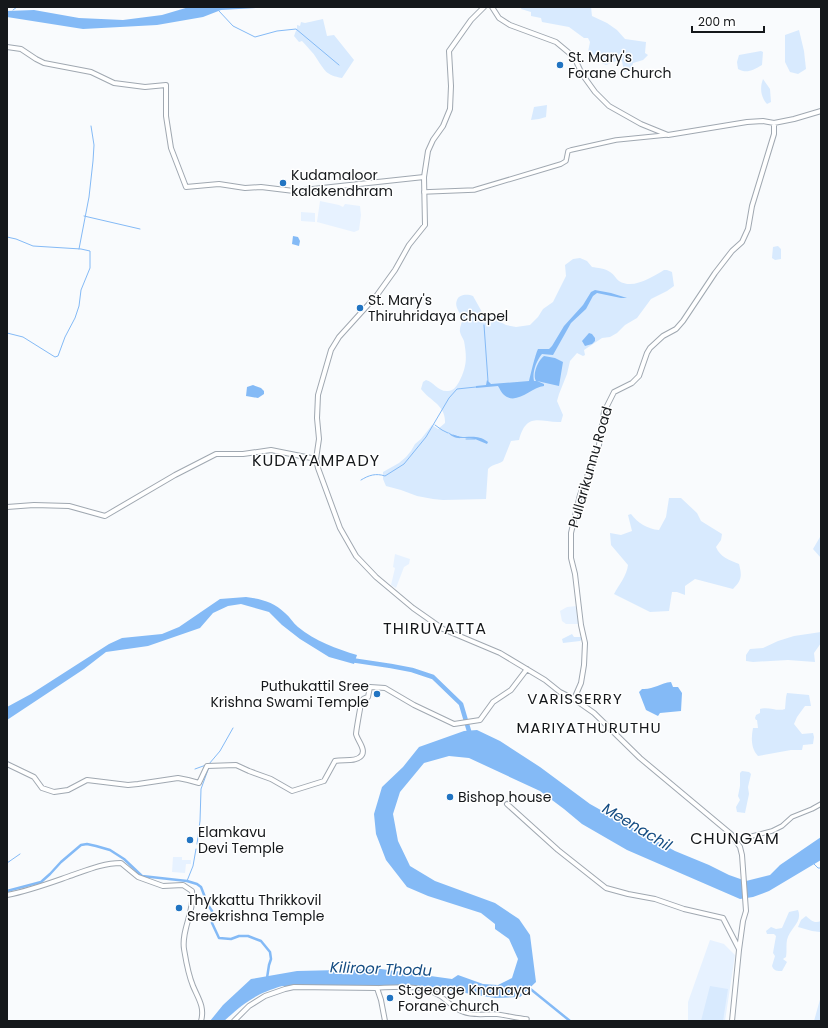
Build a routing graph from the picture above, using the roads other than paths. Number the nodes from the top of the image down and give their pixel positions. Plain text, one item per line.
1 (484, 7) edge
2 (492, 7) edge
3 (7, 47) edge
4 (821, 111) edge
5 (774, 123) junction
6 (668, 135) junction
7 (424, 176) junction
8 (424, 192) junction
9 (316, 459) junction
10 (7, 507) edge
11 (527, 669) junction
12 (574, 699) junction
13 (7, 764) edge
14 (507, 804) dead end
15 (821, 804) edge
16 (736, 840) junction
17 (7, 895) edge
18 (732, 936) junction
19 (741, 936) junction
20 (739, 950) junction
21 (377, 988) junction
22 (527, 1019) dead end
23 (201, 1021) edge
24 (234, 1021) edge
25 (385, 1021) edge
26 (732, 1021) edge

1 - 7 main road
2 - 6 main road
3 - 7 main road
4 - 5 main road
5 - 6 main road
5 - 12 main road, Pullarikunnu Road
6 - 8 street
7 - 8 main road
8 - 9 main road
9 - 10 main road
9 - 11 main road
11 - 12 main road
11 - 13 main road
12 - 16 main road
14 - 18 main road
15 - 16 street
16 - 19 main road
17 - 23 main road
18 - 19 street
18 - 20 main road
19 - 20 main road
20 - 26 main road
21 - 22 street
21 - 24 main road
21 - 25 main road

